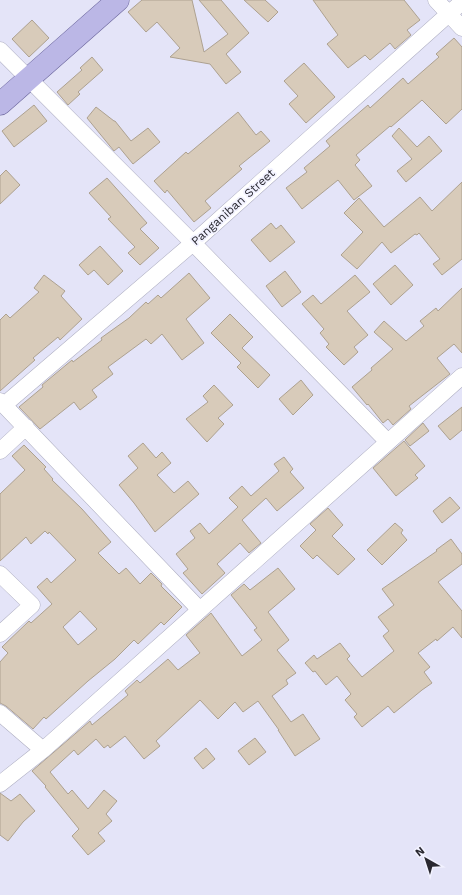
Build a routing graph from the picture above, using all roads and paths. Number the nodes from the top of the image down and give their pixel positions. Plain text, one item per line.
1 (118, 0) edge
2 (436, 0) edge
3 (462, 2) edge
4 (449, 14) junction
5 (462, 28) edge
6 (0, 50) edge
7 (28, 79) junction
8 (0, 104) edge
9 (193, 243) junction
10 (462, 376) edge
11 (2, 403) edge
12 (26, 427) junction
13 (387, 442) junction
14 (0, 451) edge
15 (0, 574) edge
16 (200, 610) junction
17 (0, 634) edge
18 (0, 713) edge
19 (43, 750) junction
20 (0, 784) edge

1 - 7 main road
2 - 4 street
3 - 4 street, Panganiban Street
4 - 5 street
4 - 9 street, Panganiban Street
6 - 7 street
7 - 8 main road
7 - 9 street
9 - 11 street, Panganiban Street
9 - 13 street
10 - 13 street
11 - 12 street
12 - 14 street
12 - 16 street
13 - 16 street
15 - 17 street
16 - 19 street
18 - 19 street
19 - 20 street

